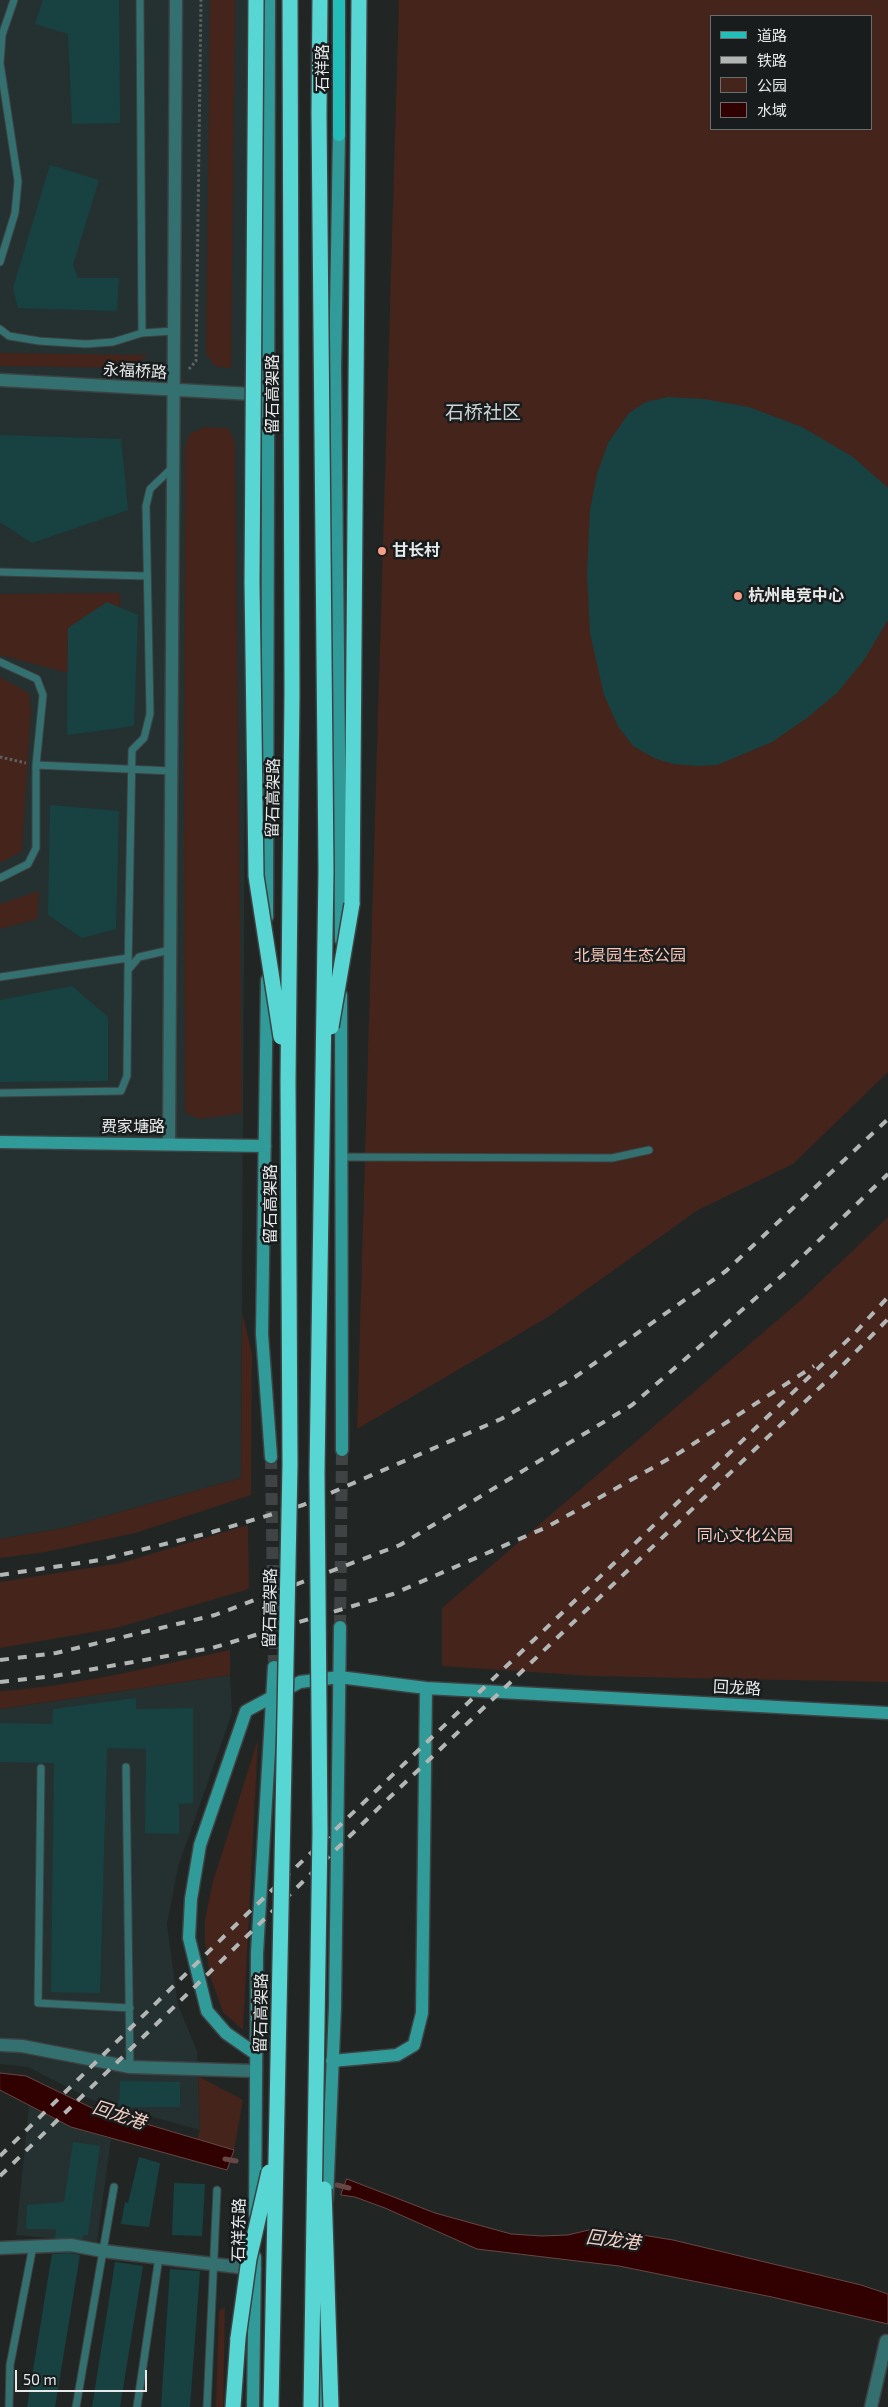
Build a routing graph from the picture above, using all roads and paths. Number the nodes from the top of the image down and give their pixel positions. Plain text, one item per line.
1 (14, 0) edge
2 (140, 0) edge
3 (176, 0) edge
4 (201, 0) edge
5 (256, 0) edge
6 (270, 0) edge
7 (290, 0) edge
8 (320, 0) edge
9 (339, 0) edge
10 (359, 0) edge
11 (0, 262) edge
12 (0, 328) edge
13 (174, 331) junction
14 (142, 334) junction
15 (0, 380) edge
16 (173, 390) junction
17 (269, 395) junction
18 (173, 467) junction
19 (0, 572) edge
20 (147, 576) junction
21 (0, 662) edge
22 (0, 757) edge
23 (36, 766) junction
24 (132, 769) junction
25 (172, 771) junction
26 (0, 878) edge
27 (170, 950) junction
28 (128, 958) junction
29 (128, 970) junction
30 (0, 977) edge
31 (323, 1075) junction
32 (288, 1081) junction
33 (0, 1093) edge
34 (0, 1142) edge
35 (169, 1143) junction
36 (265, 1146) junction
37 (649, 1150) dead end
38 (341, 1157) junction
39 (342, 1450) tunnel mouth
40 (271, 1458) tunnel mouth
41 (340, 1627) tunnel mouth
42 (274, 1667) tunnel mouth
43 (339, 1678) junction
44 (426, 1688) junction
45 (272, 1697) junction
46 (888, 1713) edge
47 (126, 1767) dead end
48 (41, 1768) dead end
49 (130, 2008) junction
50 (0, 2045) edge
51 (256, 2054) junction
52 (317, 2056) junction
53 (332, 2061) junction
54 (130, 2067) junction
55 (256, 2071) junction
56 (276, 2142) junction
57 (114, 2187) dead end
58 (217, 2190) dead end
59 (33, 2246) junction
60 (0, 2248) edge
61 (103, 2251) junction
62 (159, 2258) junction
63 (213, 2264) junction
64 (255, 2269) junction
65 (886, 2341) dead end
66 (9, 2407) edge
67 (76, 2407) edge
68 (137, 2407) edge
69 (207, 2407) edge
70 (233, 2407) edge
71 (253, 2407) edge
72 (271, 2407) edge
73 (311, 2407) edge
74 (320, 2407) edge
75 (331, 2407) edge
76 (871, 2407) edge

1 - 11 lane
2 - 14 lane
3 - 13 street
4 - 16 path
5 - 32 highway, bridge
6 - 17 main road
7 - 32 highway, 留石高架路, bridge
8 - 31 highway, bridge
9 - 38 main road, 石祥路
10 - 31 highway, bridge
12 - 14 lane
13 - 14 lane
13 - 16 street
15 - 16 street, 永福桥路
16 - 17 street, 永福桥路
16 - 18 street
17 - 36 main road
18 - 20 lane
18 - 25 street
19 - 20 lane
20 - 24 lane
21 - 23 lane
22 - 23 path
23 - 24 lane
23 - 26 lane
24 - 25 lane
24 - 28 lane
25 - 27 street
27 - 29 lane
27 - 35 street
28 - 29 lane
28 - 30 lane
29 - 33 lane
31 - 52 highway, bridge
32 - 56 highway, 留石高架路, bridge
34 - 35 main road, 费家塘路
35 - 36 main road, 费家塘路
36 - 40 main road
37 - 38 lane
38 - 39 main road
41 - 43 main road
42 - 45 main road, 石祥东路
43 - 44 main road, 回龙路
43 - 45 main road, 回龙路
43 - 53 main road
44 - 46 main road, 回龙路
44 - 53 main road
45 - 51 main road, 石祥东路
45 - 51 main road, 回龙路
47 - 49 lane
48 - 49 lane
49 - 54 lane
50 - 54 street
51 - 55 main road, 石祥东路
52 - 73 highway, bridge
52 - 75 highway, bridge
53 - 74 main road
54 - 55 street
55 - 64 main road, 石祥东路
56 - 70 highway, bridge
56 - 72 highway, 留石高架路, bridge
57 - 61 lane
58 - 63 lane
59 - 60 street
59 - 61 street
59 - 66 lane
61 - 62 street
61 - 67 lane
62 - 63 street
62 - 68 lane
63 - 64 street
63 - 69 lane
64 - 71 main road, 石祥东路
65 - 76 street

